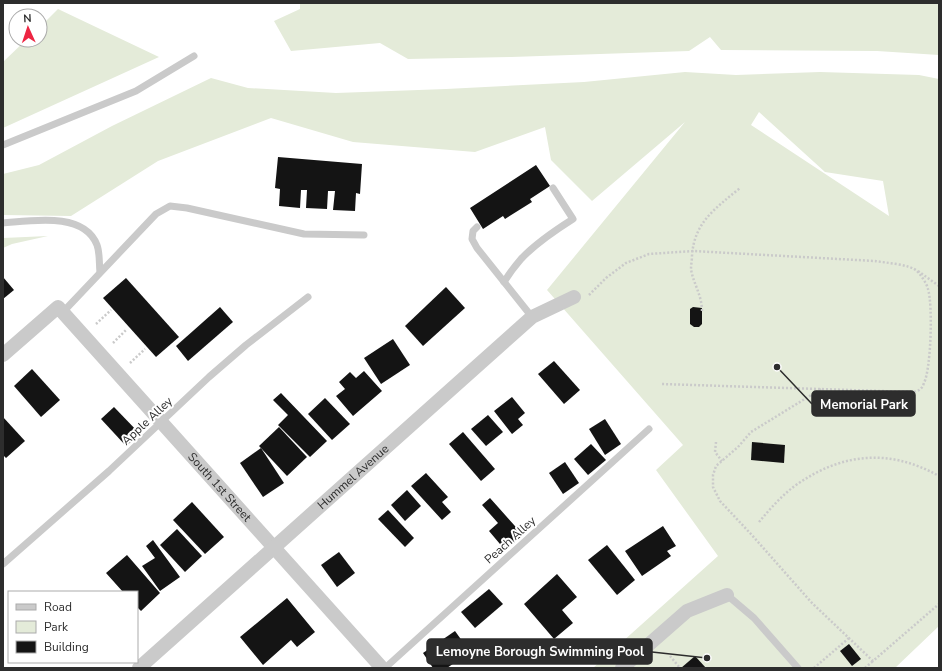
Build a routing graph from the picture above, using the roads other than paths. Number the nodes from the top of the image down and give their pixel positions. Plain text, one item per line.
1 (194, 56) dead end
2 (3, 145) edge
3 (553, 188) dead end
4 (3, 223) edge
5 (477, 227) dead end
6 (364, 235) dead end
7 (100, 272) junction
8 (504, 282) junction
9 (581, 296) road end
10 (308, 297) dead end
11 (61, 309) junction
12 (532, 317) junction
13 (3, 355) edge
14 (162, 423) junction
15 (649, 429) dead end
16 (273, 547) junction
17 (3, 564) edge
18 (726, 595) joint
19 (139, 668) edge
20 (383, 668) edge
21 (622, 668) edge
22 (798, 668) edge

1 - 2 lane
3 - 8 lane
4 - 7 lane
5 - 8 lane
6 - 7 lane
7 - 11 lane
8 - 12 lane
9 - 12 street, Hummel Avenue
10 - 14 lane, Apple Alley
11 - 13 street
11 - 14 street, South 1st Street
12 - 16 street, Hummel Avenue
14 - 16 street, South 1st Street
14 - 17 lane, Apple Alley
15 - 20 lane, Peach Alley
16 - 19 street, Hummel Avenue
16 - 20 street, South 1st Street
18 - 21 street
18 - 22 lane

